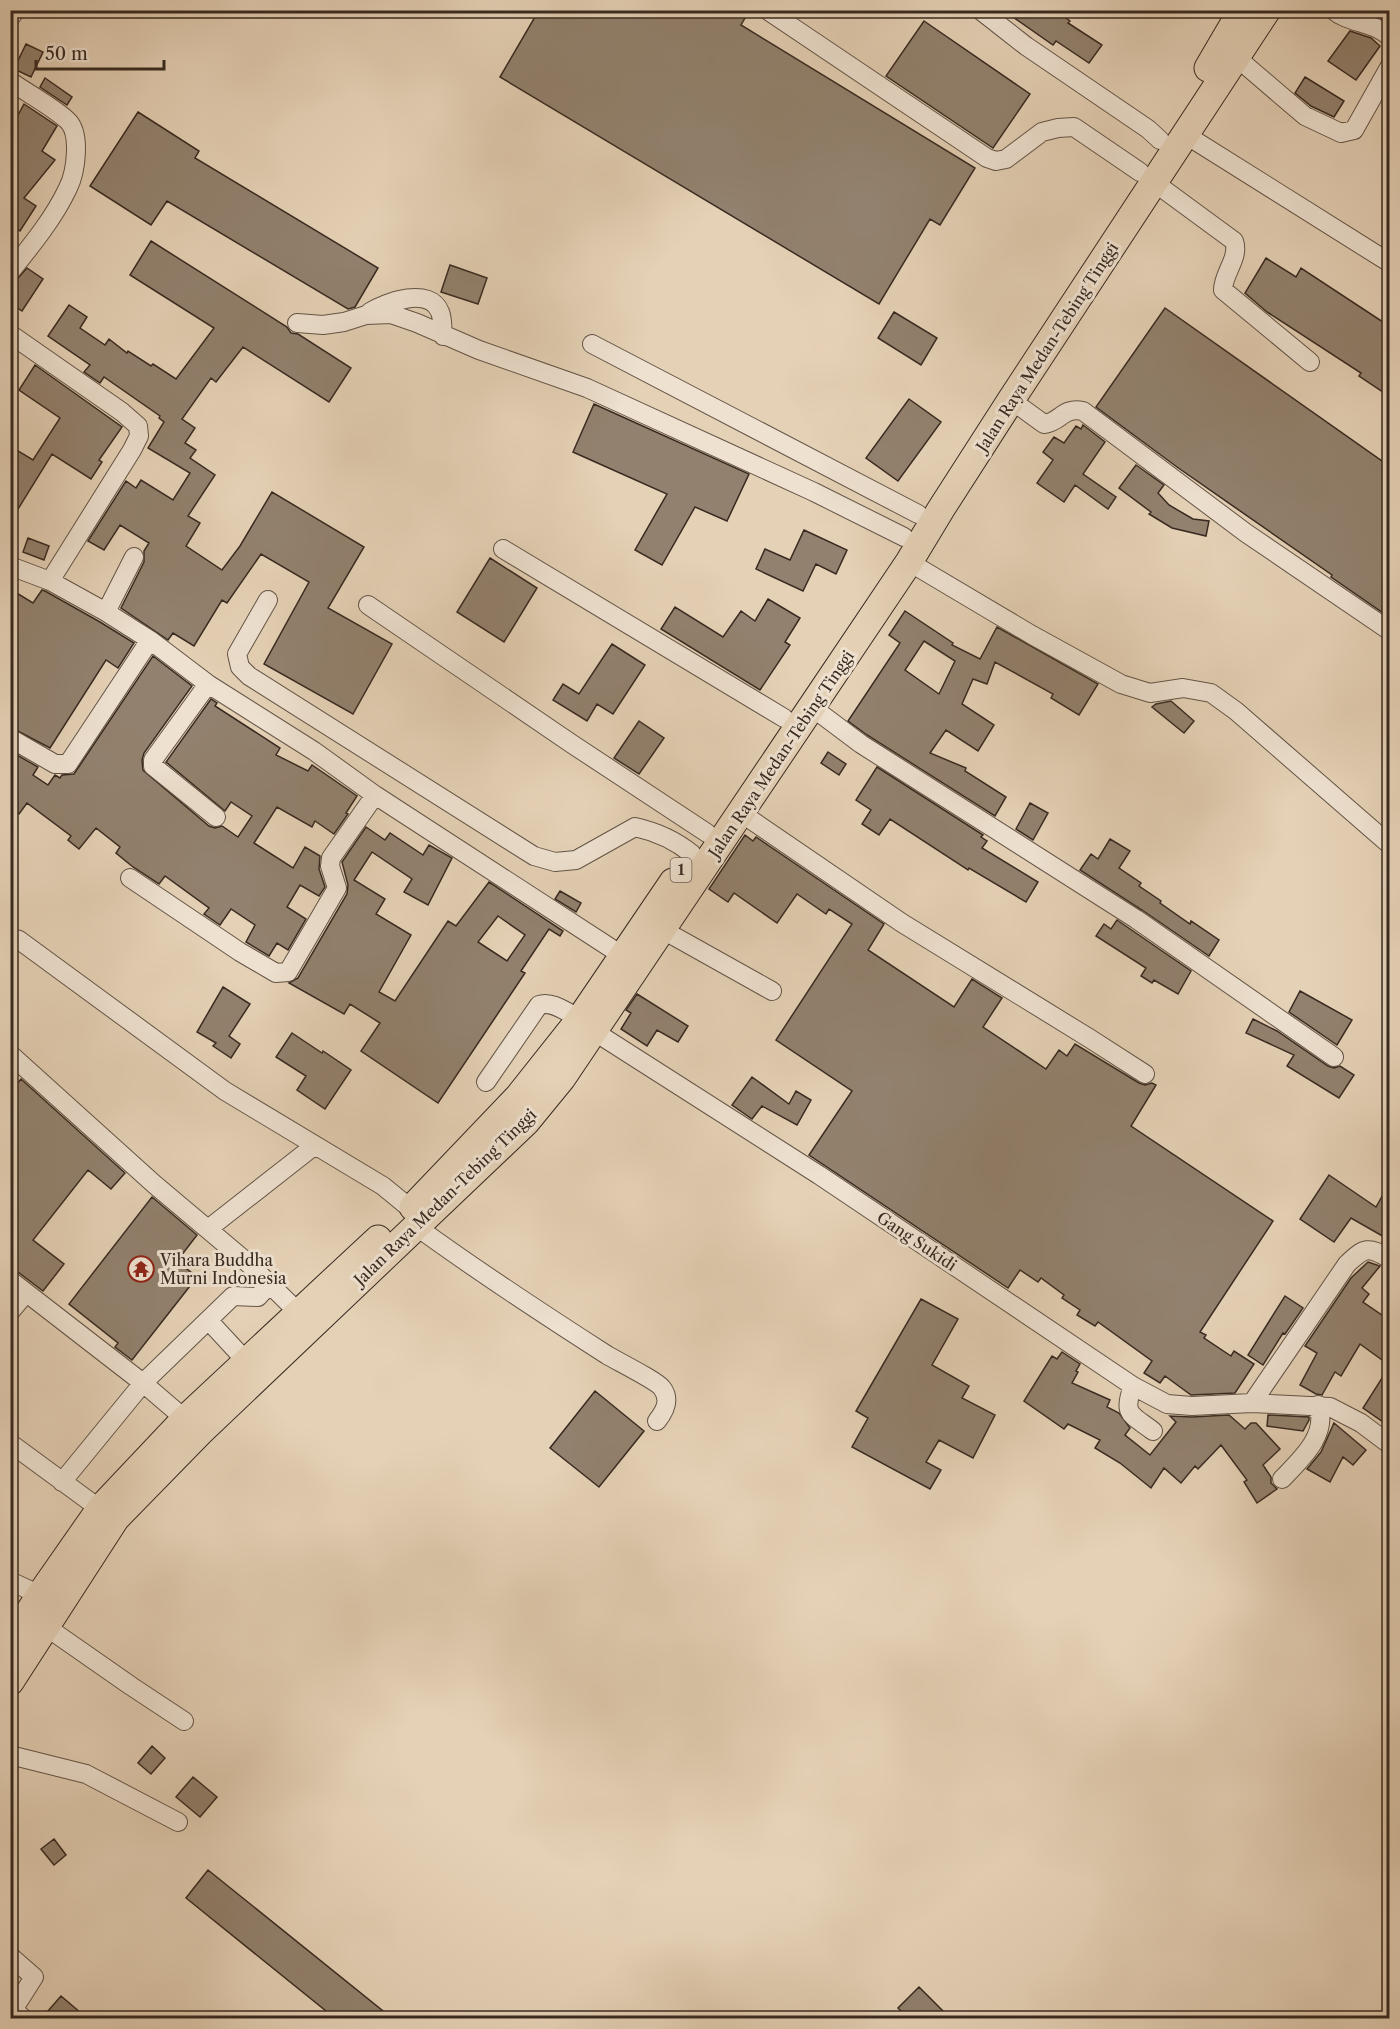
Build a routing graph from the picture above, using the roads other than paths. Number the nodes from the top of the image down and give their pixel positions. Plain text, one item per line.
1 (16, 10) edge
2 (767, 10) edge
3 (980, 10) edge
4 (1267, 10) edge
5 (1333, 10) edge
6 (1239, 12) edge
7 (10, 18) edge
8 (1389, 37) edge
9 (1236, 57) junction
10 (1389, 66) edge
11 (10, 81) edge
12 (1173, 137) junction
13 (1148, 178) junction
14 (1389, 263) edge
15 (10, 272) edge
16 (366, 315) junction
17 (297, 323) dead end
18 (10, 334) edge
19 (443, 336) junction
20 (592, 344) dead end
21 (1310, 362) dead end
22 (1011, 400) junction
23 (918, 514) junction
24 (503, 549) dead end
25 (907, 550) junction
26 (134, 557) dead end
27 (10, 566) edge
28 (50, 581) junction
29 (268, 600) dead end
30 (368, 605) dead end
31 (106, 612) junction
32 (1389, 631) edge
33 (150, 640) junction
34 (208, 684) junction
35 (813, 708) junction
36 (784, 718) junction
37 (10, 738) edge
38 (375, 795) junction
39 (741, 813) junction
40 (216, 817) dead end
41 (700, 844) junction
42 (1389, 846) edge
43 (130, 878) dead end
44 (663, 930) junction
45 (10, 937) edge
46 (623, 956) junction
47 (772, 992) dead end
48 (588, 1025) junction
49 (10, 1054) edge
50 (1334, 1057) dead end
51 (1145, 1074) dead end
52 (486, 1082) dead end
53 (315, 1146) junction
54 (414, 1218) junction
55 (208, 1229) junction
56 (1389, 1259) edge
57 (10, 1280) edge
58 (269, 1286) junction
59 (26, 1293) junction
60 (10, 1312) edge
61 (298, 1312) junction
62 (208, 1320) junction
63 (246, 1361) junction
64 (143, 1383) junction
65 (1133, 1386) junction
66 (1252, 1403) junction
67 (1318, 1405) junction
68 (185, 1419) junction
69 (657, 1421) dead end
70 (1153, 1431) dead end
71 (10, 1443) edge
72 (1389, 1444) edge
73 (1282, 1479) dead end
74 (62, 1482) junction
75 (100, 1509) junction
76 (10, 1581) edge
77 (40, 1595) junction
78 (45, 1626) junction
79 (10, 1642) edge
80 (10, 1682) edge
81 (184, 1721) dead end
82 (10, 1755) edge
83 (178, 1822) dead end
84 (10, 1956) edge
85 (23, 2019) edge

1 - 7 street
2 - 13 street
3 - 12 street
4 - 9 highway, Jalan Raya Medan-Tebing Tinggi / 1
5 - 8 street
6 - 12 highway, Jalan Raya Medan-Tebing Tinggi / 1
9 - 10 street
9 - 12 highway, Jalan Raya Medan-Tebing Tinggi / 1
11 - 15 street
12 - 13 highway, Jalan Raya Medan-Tebing Tinggi / 1
12 - 14 street
13 - 21 street
13 - 22 highway, Jalan Raya Medan-Tebing Tinggi / 1
13 - 23 highway, Jalan Raya Medan-Tebing Tinggi / 1
16 - 17 street
16 - 19 street
16 - 19 street
18 - 28 street
19 - 25 street
20 - 23 street
22 - 25 highway, Jalan Raya Medan-Tebing Tinggi / 1
22 - 32 street
23 - 25 highway, Jalan Raya Medan-Tebing Tinggi / 1
24 - 36 street
25 - 35 highway, Jalan Raya Medan-Tebing Tinggi / 1
25 - 36 highway, Jalan Raya Medan-Tebing Tinggi / 1
25 - 42 street
26 - 31 street
27 - 28 street
28 - 31 street
29 - 41 street
30 - 41 street
31 - 33 street
33 - 34 street
33 - 37 street
34 - 38 street
34 - 40 street
35 - 39 highway, Jalan Raya Medan-Tebing Tinggi / 1
35 - 50 street
36 - 41 highway, Jalan Raya Medan-Tebing Tinggi / 1
38 - 43 street
38 - 46 street
39 - 44 highway, Jalan Raya Medan-Tebing Tinggi / 1
39 - 51 street
41 - 46 highway, Jalan Raya Medan-Tebing Tinggi / 1
44 - 47 street
44 - 48 highway, Jalan Raya Medan-Tebing Tinggi / 1
45 - 53 street
46 - 48 highway, Jalan Raya Medan-Tebing Tinggi / 1
48 - 52 street, Gang Sukidi
48 - 54 highway, Jalan Raya Medan-Tebing Tinggi / 1
48 - 65 street, Gang Sukidi
49 - 55 street
53 - 54 street
53 - 55 street
54 - 61 highway, Jalan Raya Medan-Tebing Tinggi / 1
54 - 69 street
54 - 78 highway, Jalan Raya Medan-Tebing Tinggi / 1
55 - 58 street
56 - 66 street
57 - 59 street
58 - 61 street
58 - 62 street
59 - 60 street
59 - 64 street
61 - 63 highway, Jalan Raya Medan-Tebing Tinggi / 1
62 - 63 street
62 - 64 street
63 - 68 highway, Jalan Raya Medan-Tebing Tinggi / 1
64 - 68 street
64 - 74 street
65 - 66 street, Gang Sukidi
65 - 70 street
66 - 67 street, Gang Sukidi
67 - 72 street, Gang Sukidi
67 - 73 street
68 - 75 highway, Jalan Raya Medan-Tebing Tinggi / 1
71 - 74 street
74 - 75 street
75 - 77 highway, Jalan Raya Medan-Tebing Tinggi / 1
76 - 77 street
77 - 79 highway, Jalan Raya Medan-Tebing Tinggi / 1
78 - 80 highway, Jalan Raya Medan-Tebing Tinggi / 1
78 - 81 street
82 - 83 street
84 - 85 street

